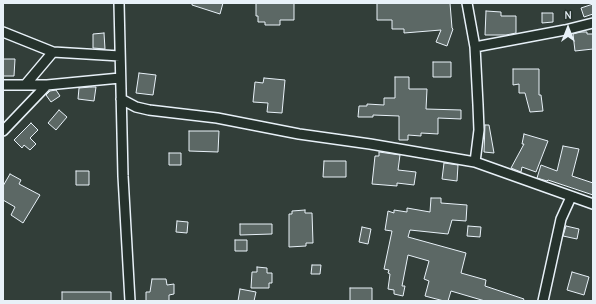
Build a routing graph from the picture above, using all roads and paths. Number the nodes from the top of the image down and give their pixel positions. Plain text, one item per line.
1 (119, 3) edge
2 (467, 3) edge
3 (593, 22) edge
4 (3, 32) edge
5 (475, 47) junction
6 (53, 52) junction
7 (120, 56) junction
8 (120, 78) junction
9 (26, 84) junction
10 (3, 85) edge
11 (47, 85) junction
12 (121, 99) junction
13 (3, 130) edge
14 (476, 162) junction
15 (572, 197) junction
16 (593, 204) edge
17 (130, 301) edge
18 (543, 301) edge

1 - 7 street
2 - 5 street
3 - 5 street
4 - 6 street
5 - 14 street
6 - 7 street
6 - 9 street
7 - 8 street
8 - 11 street
8 - 12 street
9 - 10 street
9 - 11 street
11 - 13 street
12 - 14 street
12 - 17 street
14 - 15 street
15 - 16 street
15 - 18 street

